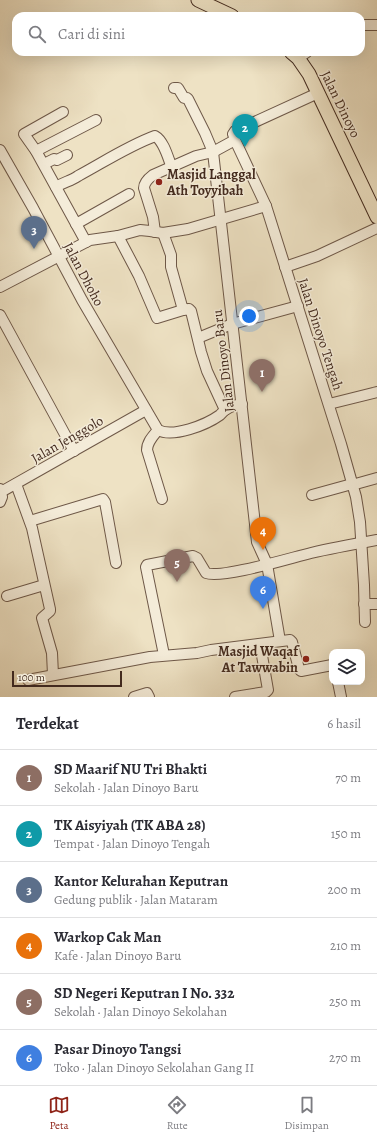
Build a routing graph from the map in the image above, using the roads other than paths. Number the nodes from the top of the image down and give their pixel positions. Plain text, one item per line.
1 (198, 0) edge
2 (224, 12) edge
3 (365, 25) edge
4 (377, 25) edge
5 (300, 56) edge
6 (174, 88) dead end
7 (318, 93) junction
8 (63, 112) dead end
9 (96, 120) dead end
10 (235, 140) junction
11 (0, 150) edge
12 (36, 150) junction
13 (213, 152) junction
14 (67, 155) dead end
15 (44, 164) junction
16 (172, 168) junction
17 (56, 187) junction
18 (129, 194) dead end
19 (266, 206) junction
20 (377, 217) edge
21 (220, 220) junction
22 (76, 224) junction
23 (377, 228) edge
24 (159, 233) junction
25 (118, 236) junction
26 (86, 242) junction
27 (58, 256) junction
28 (285, 267) junction
29 (0, 287) edge
30 (298, 306) junction
31 (183, 310) junction
32 (0, 315) edge
33 (232, 324) junction
34 (198, 338) junction
35 (377, 392) edge
36 (242, 404) junction
37 (329, 404) junction
38 (146, 410) junction
39 (225, 410) junction
40 (158, 430) junction
41 (74, 451) junction
42 (377, 478) edge
43 (16, 484) junction
44 (352, 484) junction
45 (1, 491) edge
46 (312, 495) dead end
47 (162, 499) dead end
48 (0, 502) edge
49 (30, 521) junction
50 (377, 540) edge
51 (361, 543) junction
52 (116, 563) dead end
53 (267, 564) junction
54 (44, 585) junction
55 (7, 596) dead end
56 (364, 604) junction
57 (377, 604) edge
58 (365, 622) dead end
59 (280, 641) junction
60 (257, 644) junction
61 (164, 655) junction
62 (329, 666) edge
63 (53, 675) junction
64 (28, 680) dead end
65 (339, 685) edge
66 (134, 697) edge
67 (149, 697) edge
68 (235, 697) edge
69 (341, 697) edge

1 - 2 main road
3 - 4 street
5 - 7 main road, Jalan Dinoyo
6 - 13 street, Jalan Dinoyo Baru
7 - 10 street
7 - 20 main road, Jalan Dinoyo
8 - 12 street
9 - 12 street
10 - 13 street
10 - 19 street, Jalan Dinoyo Tengah
11 - 27 street, Jalan Dhoho
12 - 15 street
13 - 16 street
13 - 21 street, Jalan Dinoyo Baru
14 - 15 street
15 - 17 street
16 - 17 street
16 - 24 street
17 - 22 street
18 - 22 street
19 - 21 street
19 - 28 street, Jalan Dinoyo Tengah
21 - 24 street
21 - 33 street, Jalan Dinoyo Baru
22 - 26 street
23 - 28 street
24 - 25 street
24 - 31 street
25 - 26 street
25 - 31 street
26 - 27 street
27 - 29 street
27 - 38 street, Jalan Dhoho
28 - 30 street, Jalan Dinoyo Tengah
30 - 33 street
30 - 37 street, Jalan Dinoyo Tengah
31 - 34 street
32 - 41 street
33 - 34 street
33 - 36 street, Jalan Dinoyo Baru
34 - 39 street
35 - 37 street
36 - 39 street
36 - 53 street, Jalan Dinoyo Baru
37 - 44 street, Jalan Dinoyo Tengah
38 - 40 street, Jalan Dhoho
38 - 41 street, Jalan Jenggolo
39 - 40 street
40 - 47 street
41 - 43 street, Jalan Jenggolo
42 - 44 street
43 - 45 street, Jalan Jenggolo
43 - 49 street
44 - 46 street
44 - 51 street, Jalan Dinoyo Tengah
45 - 48 street
49 - 52 street
49 - 54 street
50 - 51 street
51 - 53 street
51 - 56 street, Jalan Dinoyo Tengah
53 - 59 street, Jalan Dinoyo Baru
53 - 61 street
54 - 55 street
54 - 63 street
56 - 57 street
56 - 58 street, Jalan Dinoyo Tengah
59 - 60 street
59 - 62 street
60 - 61 street
60 - 68 street
61 - 63 street
63 - 64 street
65 - 69 street
66 - 67 street

